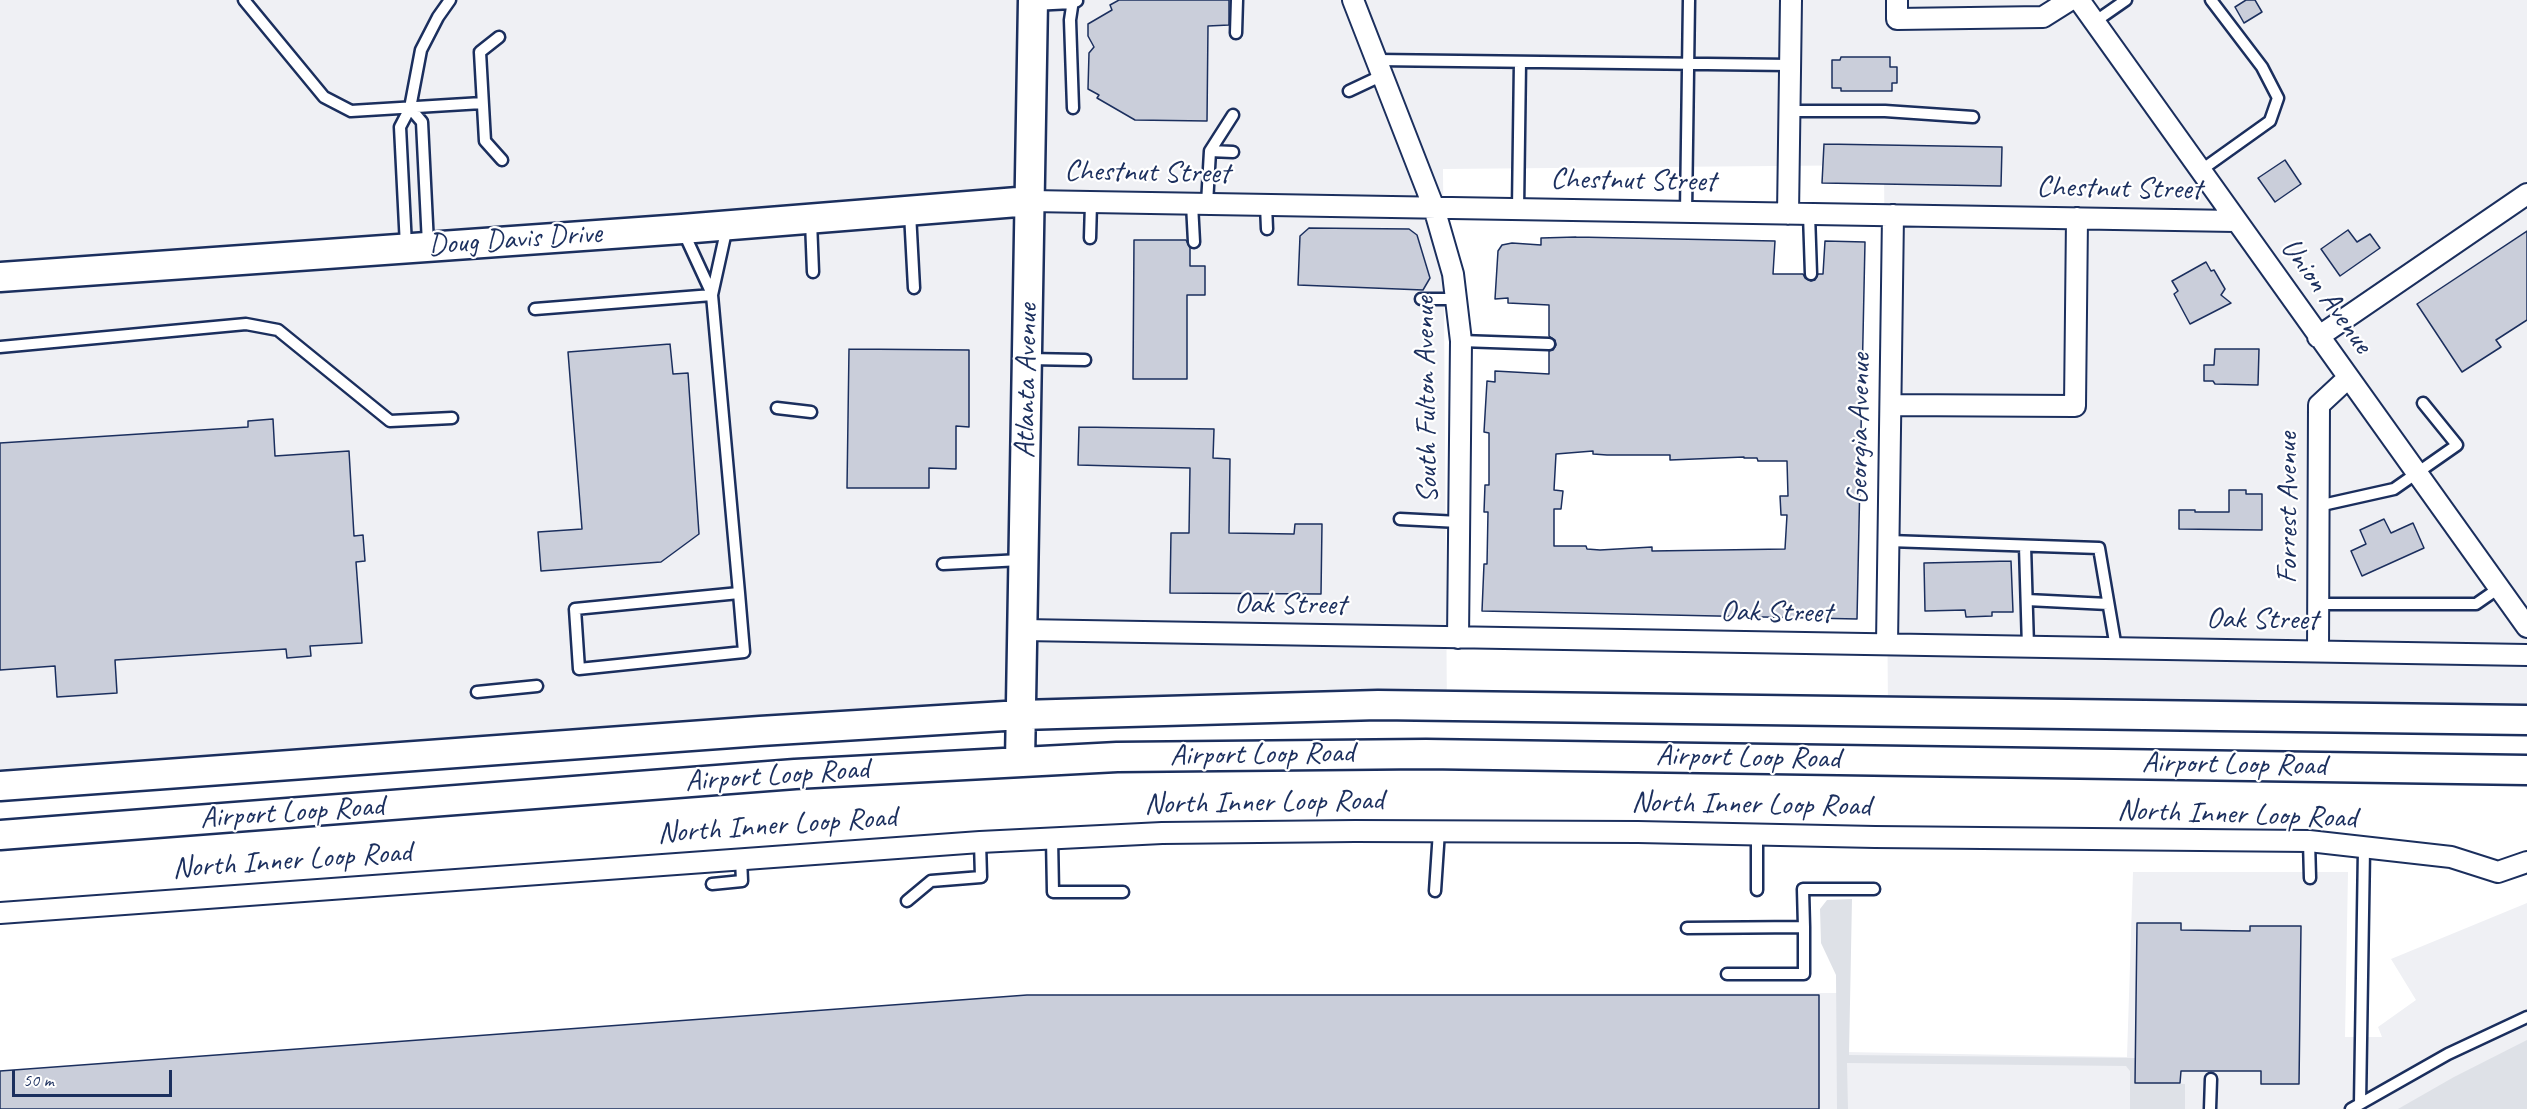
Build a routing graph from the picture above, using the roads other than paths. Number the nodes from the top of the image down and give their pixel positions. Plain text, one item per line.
1 (244, 0) edge
2 (450, 0) edge
3 (1237, 0) edge
4 (1353, 0) edge
5 (1689, 0) edge
6 (1791, 0) edge
7 (1897, 0) edge
8 (2070, 0) edge
9 (2079, 0) edge
10 (2126, 0) edge
11 (2211, 0) edge
12 (1075, 1) edge
13 (1033, 2) edge
14 (2093, 23) junction
15 (1236, 33) dead end
16 (499, 37) dead end
17 (1520, 62) junction
18 (1688, 64) junction
19 (1790, 65) junction
20 (1379, 68) junction
21 (1349, 91) dead end
22 (482, 103) junction
23 (410, 108) junction
24 (1073, 108) dead end
25 (1789, 111) junction
26 (1233, 115) dead end
27 (1973, 117) dead end
28 (1210, 152) junction
29 (1233, 152) dead end
30 (502, 160) dead end
31 (2200, 171) junction
32 (2527, 194) edge
33 (1030, 201) junction
34 (1091, 203) junction
35 (1200, 204) junction
36 (1266, 205) junction
37 (1434, 208) junction
38 (1518, 209) junction
39 (910, 210) junction
40 (1686, 212) junction
41 (1788, 213) junction
42 (1809, 214) junction
43 (1893, 215) junction
44 (811, 218) junction
45 (2077, 218) junction
46 (2235, 221) junction
47 (727, 225) junction
48 (682, 229) junction
49 (1267, 229) dead end
50 (1090, 238) dead end
51 (1194, 242) dead end
52 (417, 246) junction
53 (813, 272) dead end
54 (1810, 274) dead end
55 (0, 277) edge
56 (914, 288) dead end
57 (712, 295) junction
58 (1422, 299) dead end
59 (1456, 299) junction
60 (535, 309) dead end
61 (2318, 337) junction
62 (1461, 341) junction
63 (1549, 344) dead end
64 (0, 347) edge
65 (1027, 358) junction
66 (1085, 360) dead end
67 (2348, 378) junction
68 (2423, 403) dead end
69 (1891, 405) junction
70 (777, 408) dead end
71 (812, 412) dead end
72 (452, 418) dead end
73 (2416, 472) junction
74 (2318, 506) junction
75 (1400, 519) dead end
76 (1459, 522) junction
77 (1889, 541) junction
78 (2025, 546) junction
79 (1024, 560) junction
80 (943, 564) dead end
81 (2499, 588) junction
82 (739, 593) junction
83 (2027, 600) junction
84 (2108, 604) junction
85 (2318, 604) junction
86 (2527, 627) edge
87 (1023, 630) junction
88 (1458, 638) junction
89 (1887, 644) junction
90 (2028, 647) junction
91 (2116, 648) junction
92 (2318, 651) junction
93 (2527, 655) edge
94 (537, 686) dead end
95 (477, 692) dead end
96 (1021, 715) junction
97 (2527, 720) edge
98 (1020, 762) junction
99 (2527, 770) edge
100 (0, 786) edge
101 (1439, 831) junction
102 (1757, 833) junction
103 (0, 835) edge
104 (1052, 838) junction
105 (2309, 841) junction
106 (980, 842) junction
107 (2364, 849) junction
108 (741, 859) junction
109 (2527, 862) edge
110 (2310, 878) dead end
111 (712, 884) dead end
112 (1874, 889) dead end
113 (1757, 890) dead end
114 (1435, 891) dead end
115 (1122, 892) dead end
116 (907, 901) dead end
117 (0, 913) edge
118 (1804, 927) junction
119 (1687, 928) dead end
120 (1727, 974) dead end
121 (2527, 1017) edge
122 (2211, 1079) dead end
123 (2356, 1106) edge
124 (2210, 1109) edge

1 - 23 lane
2 - 23 lane
3 - 15 lane
4 - 20 street, South Fulton Avenue
5 - 18 lane
6 - 19 street
7 - 8 street
9 - 14 street, Union Avenue
10 - 14 lane
11 - 31 lane
12 - 13 lane
12 - 24 lane
13 - 33 main road, Atlanta Avenue
14 - 31 street, Union Avenue
16 - 22 lane
17 - 18 lane
17 - 20 lane
17 - 38 lane
18 - 19 lane
18 - 40 lane
19 - 25 street
20 - 21 lane
20 - 37 street, South Fulton Avenue
22 - 23 lane
22 - 30 lane
23 - 52 lane
23 - 52 lane
25 - 27 lane
25 - 41 street
26 - 28 lane
28 - 29 lane
28 - 35 lane
31 - 46 street, Union Avenue
32 - 61 street
33 - 34 street, Chestnut Street
33 - 39 main road, Doug Davis Drive
33 - 65 main road, Atlanta Avenue
34 - 35 street, Chestnut Street
34 - 50 lane
35 - 36 street, Chestnut Street
35 - 51 lane
36 - 37 street, Chestnut Street
36 - 49 lane
37 - 38 street, Chestnut Street
37 - 59 street, South Fulton Avenue
38 - 40 street, Chestnut Street
39 - 44 main road, Doug Davis Drive
39 - 56 lane
40 - 41 street, Chestnut Street
41 - 42 street, Chestnut Street
42 - 43 street, Chestnut Street
42 - 54 lane
43 - 45 street, Chestnut Street
43 - 69 street, Georgia Avenue
44 - 47 main road, Doug Davis Drive
44 - 53 lane
45 - 46 street, Chestnut Street
45 - 69 street
46 - 61 street, Union Avenue
47 - 48 main road, Doug Davis Drive
47 - 57 lane
48 - 52 main road, Doug Davis Drive
48 - 57 lane
52 - 55 main road, Doug Davis Drive
57 - 60 lane
57 - 82 lane
58 - 59 lane
59 - 62 street, South Fulton Avenue
61 - 67 street, Union Avenue
62 - 63 lane
62 - 76 street, South Fulton Avenue
64 - 72 lane
65 - 66 lane
65 - 79 main road, Atlanta Avenue
67 - 73 street, Union Avenue
67 - 74 street, Forrest Avenue
68 - 73 lane
69 - 77 street, Georgia Avenue
70 - 71 lane
73 - 74 lane
73 - 81 street, Union Avenue
74 - 85 street, Forrest Avenue
75 - 76 lane
76 - 88 street, South Fulton Avenue
77 - 78 lane
77 - 89 street, Georgia Avenue
78 - 83 lane
78 - 84 lane
79 - 80 lane
79 - 87 main road, Atlanta Avenue
81 - 85 lane
81 - 86 street, Union Avenue
82 - 82 lane
83 - 84 lane
83 - 90 lane
84 - 91 lane
85 - 92 street, Forrest Avenue
87 - 88 street, Oak Street
87 - 96 main road, Atlanta Avenue
88 - 89 street, Oak Street
89 - 90 street, Oak Street
90 - 91 street, Oak Street
91 - 92 street, Oak Street
92 - 93 street, Oak Street
94 - 95 lane
96 - 97 main road, Airport Loop Road
96 - 98 main road, Atlanta Avenue
96 - 100 main road, Airport Loop Road
98 - 99 main road, Airport Loop Road
98 - 103 main road, Airport Loop Road
101 - 102 street, North Inner Loop Road
101 - 104 street, North Inner Loop Road
101 - 114 lane
102 - 105 street, North Inner Loop Road
102 - 113 lane
104 - 106 street, North Inner Loop Road
104 - 115 lane
105 - 107 street, North Inner Loop Road
105 - 110 lane
106 - 108 street, North Inner Loop Road
106 - 116 lane
107 - 109 street, North Inner Loop Road
107 - 123 lane
108 - 111 lane
108 - 117 street, North Inner Loop Road
112 - 118 lane
118 - 119 lane
118 - 120 lane
121 - 123 lane
122 - 124 lane

